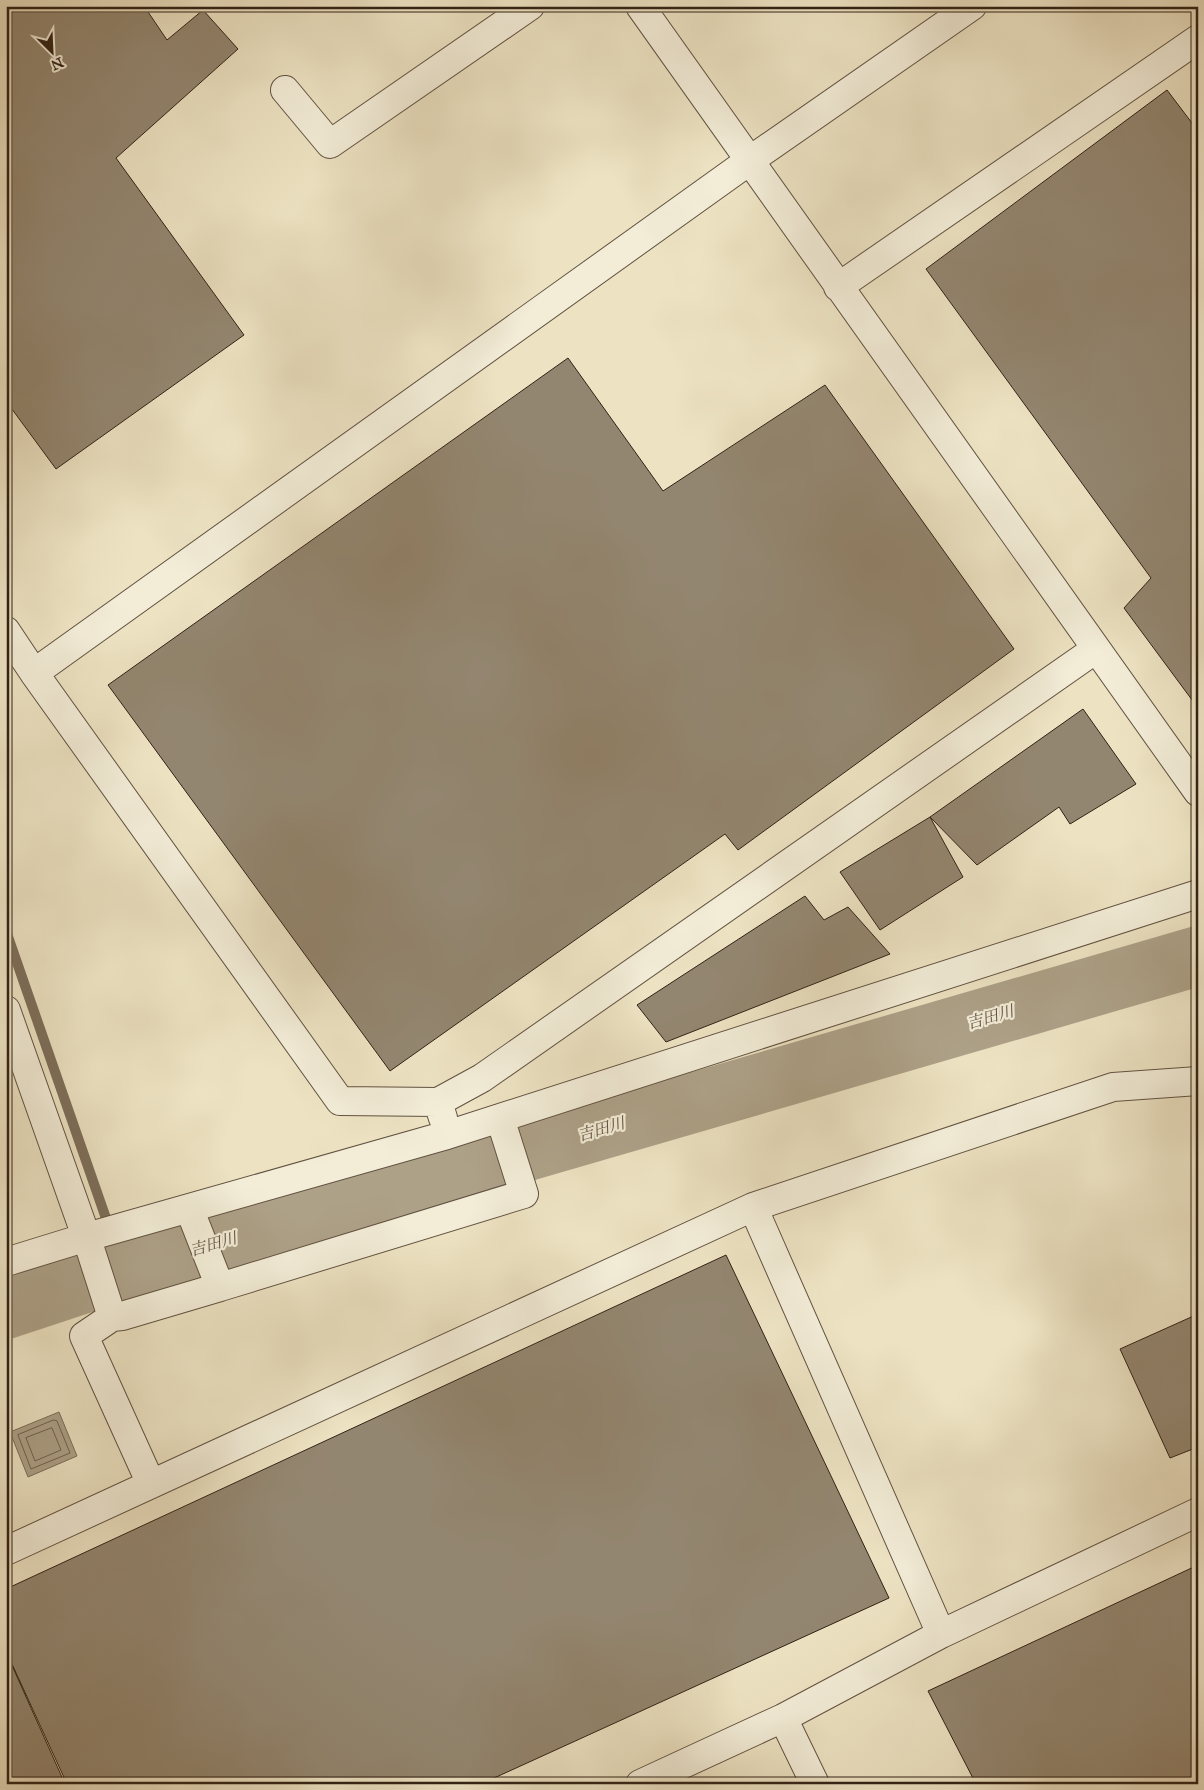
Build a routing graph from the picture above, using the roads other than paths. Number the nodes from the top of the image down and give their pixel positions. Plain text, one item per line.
1 (530, 6) edge
2 (640, 6) edge
3 (972, 6) edge
4 (1198, 39) edge
5 (285, 90) dead end
6 (749, 161) junction
7 (838, 287) junction
8 (6, 630) edge
9 (1096, 649) junction
10 (34, 673) junction
11 (1198, 792) edge
12 (1198, 894) edge
13 (6, 1010) edge
14 (1198, 1081) edge
15 (438, 1102) junction
16 (501, 1120) junction
17 (448, 1135) junction
18 (753, 1207) junction
19 (189, 1209) junction
20 (87, 1238) junction
21 (6, 1262) edge
22 (219, 1286) junction
23 (112, 1316) junction
24 (152, 1484) junction
25 (1198, 1512) edge
26 (6, 1551) edge
27 (941, 1634) junction
28 (783, 1718) junction
29 (640, 1784) edge
30 (815, 1784) edge

1 - 5 street
2 - 6 street
3 - 6 street
4 - 7 street
6 - 7 street
6 - 10 street
7 - 9 street
8 - 10 street
9 - 11 street
9 - 15 street
10 - 15 street
12 - 16 street
13 - 20 street
14 - 18 street
15 - 17 street
16 - 17 street
16 - 22 street
17 - 19 street
18 - 24 street
18 - 27 street
19 - 20 street
19 - 22 street
20 - 21 street
20 - 23 street
22 - 23 street
23 - 24 street
24 - 26 street
25 - 27 street
27 - 28 street
28 - 29 street
28 - 30 street

